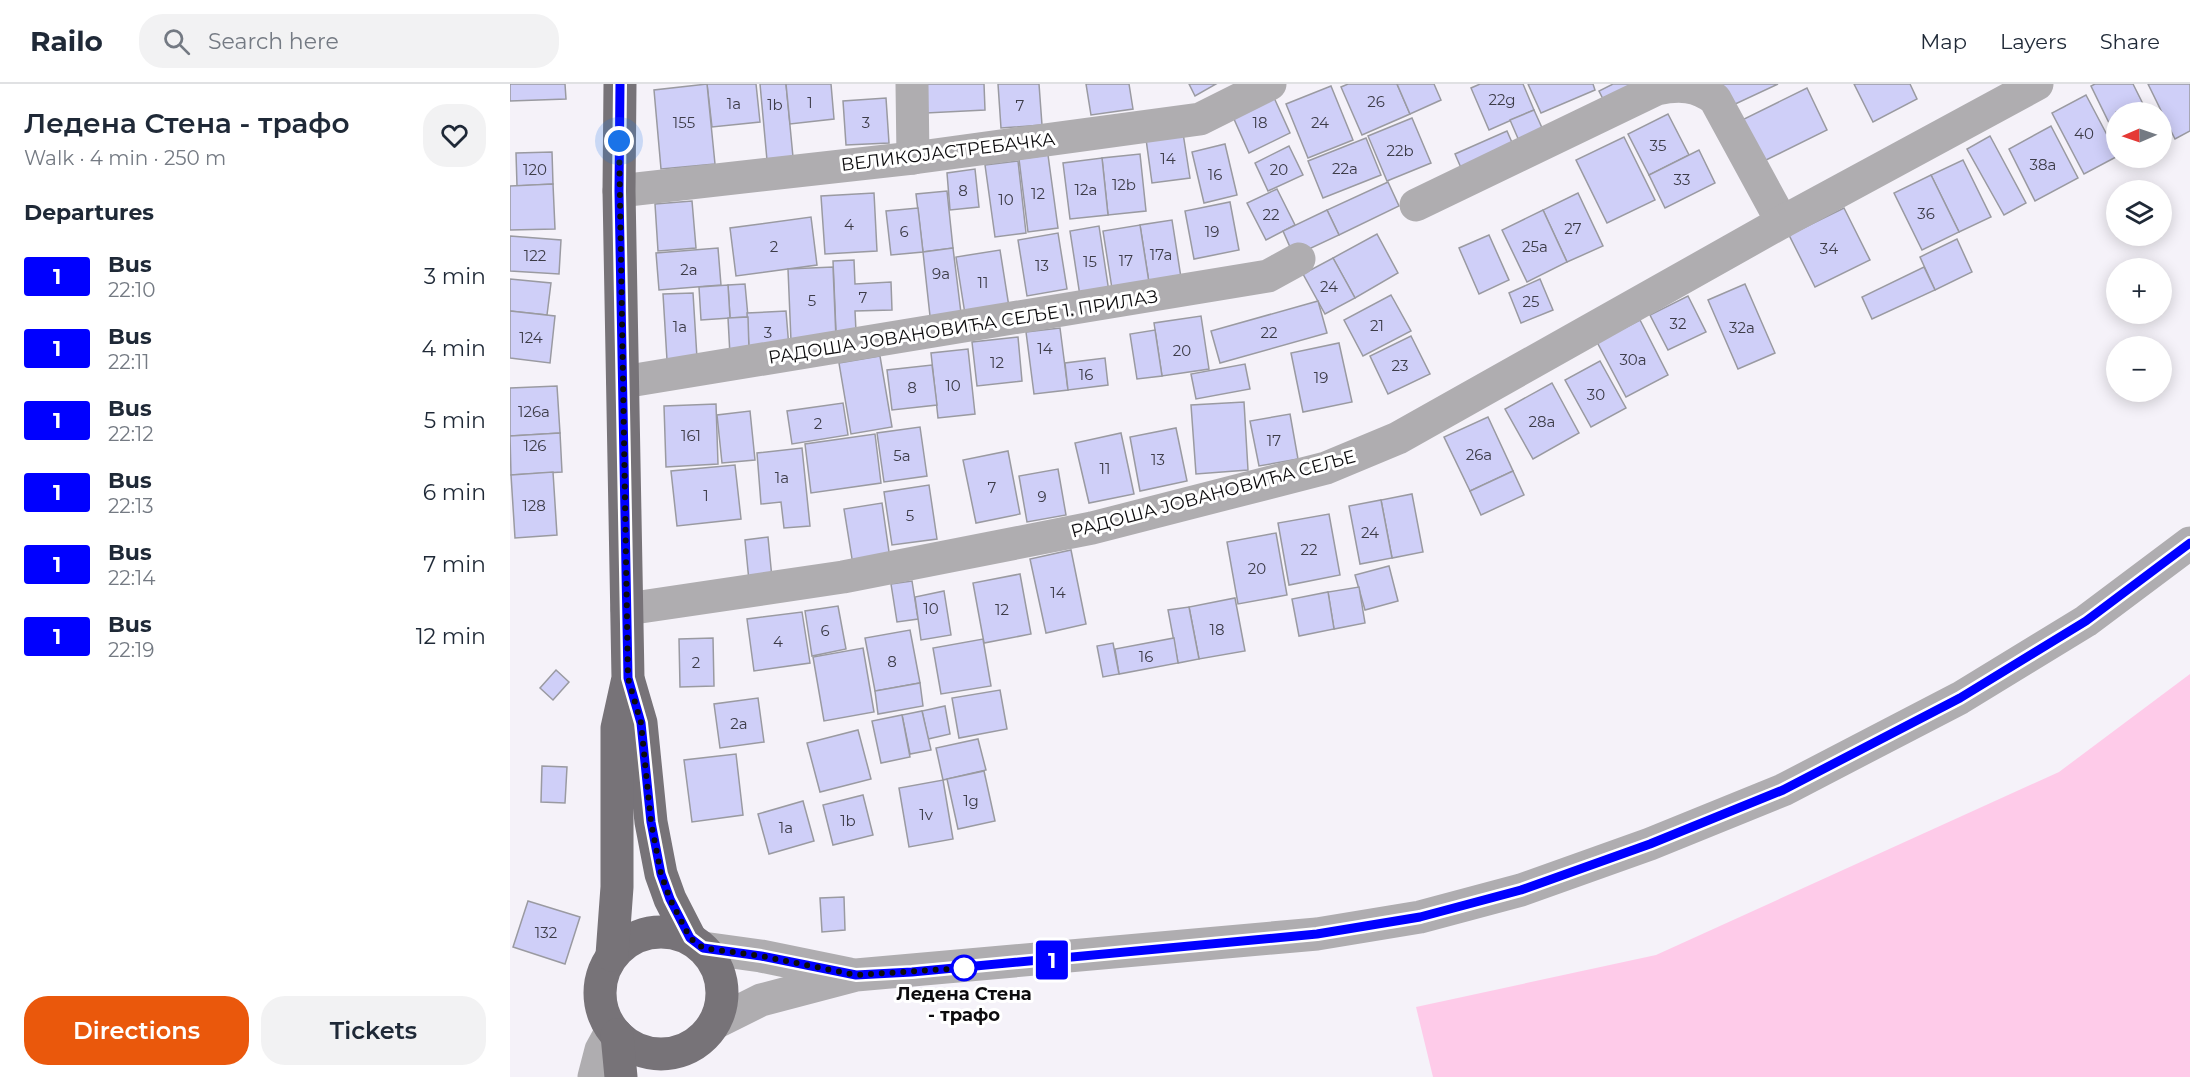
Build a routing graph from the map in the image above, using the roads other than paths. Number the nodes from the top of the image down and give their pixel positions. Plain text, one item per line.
1 (620, 84) edge
2 (912, 84) edge
3 (1270, 84) edge
4 (2037, 84) edge
5 (913, 158) junction
6 (619, 191) junction
7 (1416, 205) dead end
8 (1782, 222) junction
9 (1299, 259) dead end
10 (623, 382) junction
11 (2190, 543) edge
12 (627, 609) junction
13 (628, 678) junction
14 (696, 943) junction
15 (612, 956) junction
16 (856, 975) junction
17 (715, 1023) junction
18 (615, 1033) junction
19 (681, 1064) edge
20 (594, 1077) edge
21 (621, 1077) edge

1 - 6 main road
2 - 5 street
3 - 5 street, ВЕЛИКОЈАСТРЕБАЧКА
4 - 8 street, РАДОША ЈОВАНОВИЋА СЕЉЕ
5 - 6 street, ВЕЛИКОЈАСТРЕБАЧКА
6 - 10 main road
7 - 8 street
8 - 12 street, РАДОША ЈОВАНОВИЋА СЕЉЕ
9 - 10 street, РАДОША ЈОВАНОВИЋА СЕЉЕ 1. ПРИЛАЗ
10 - 12 main road
11 - 16 street
12 - 13 main road
13 - 14 main road
13 - 15 main road
14 - 15 main road
14 - 16 street
14 - 17 main road
15 - 18 main road
16 - 17 street
17 - 19 main road
18 - 19 main road
18 - 20 street
18 - 21 main road

